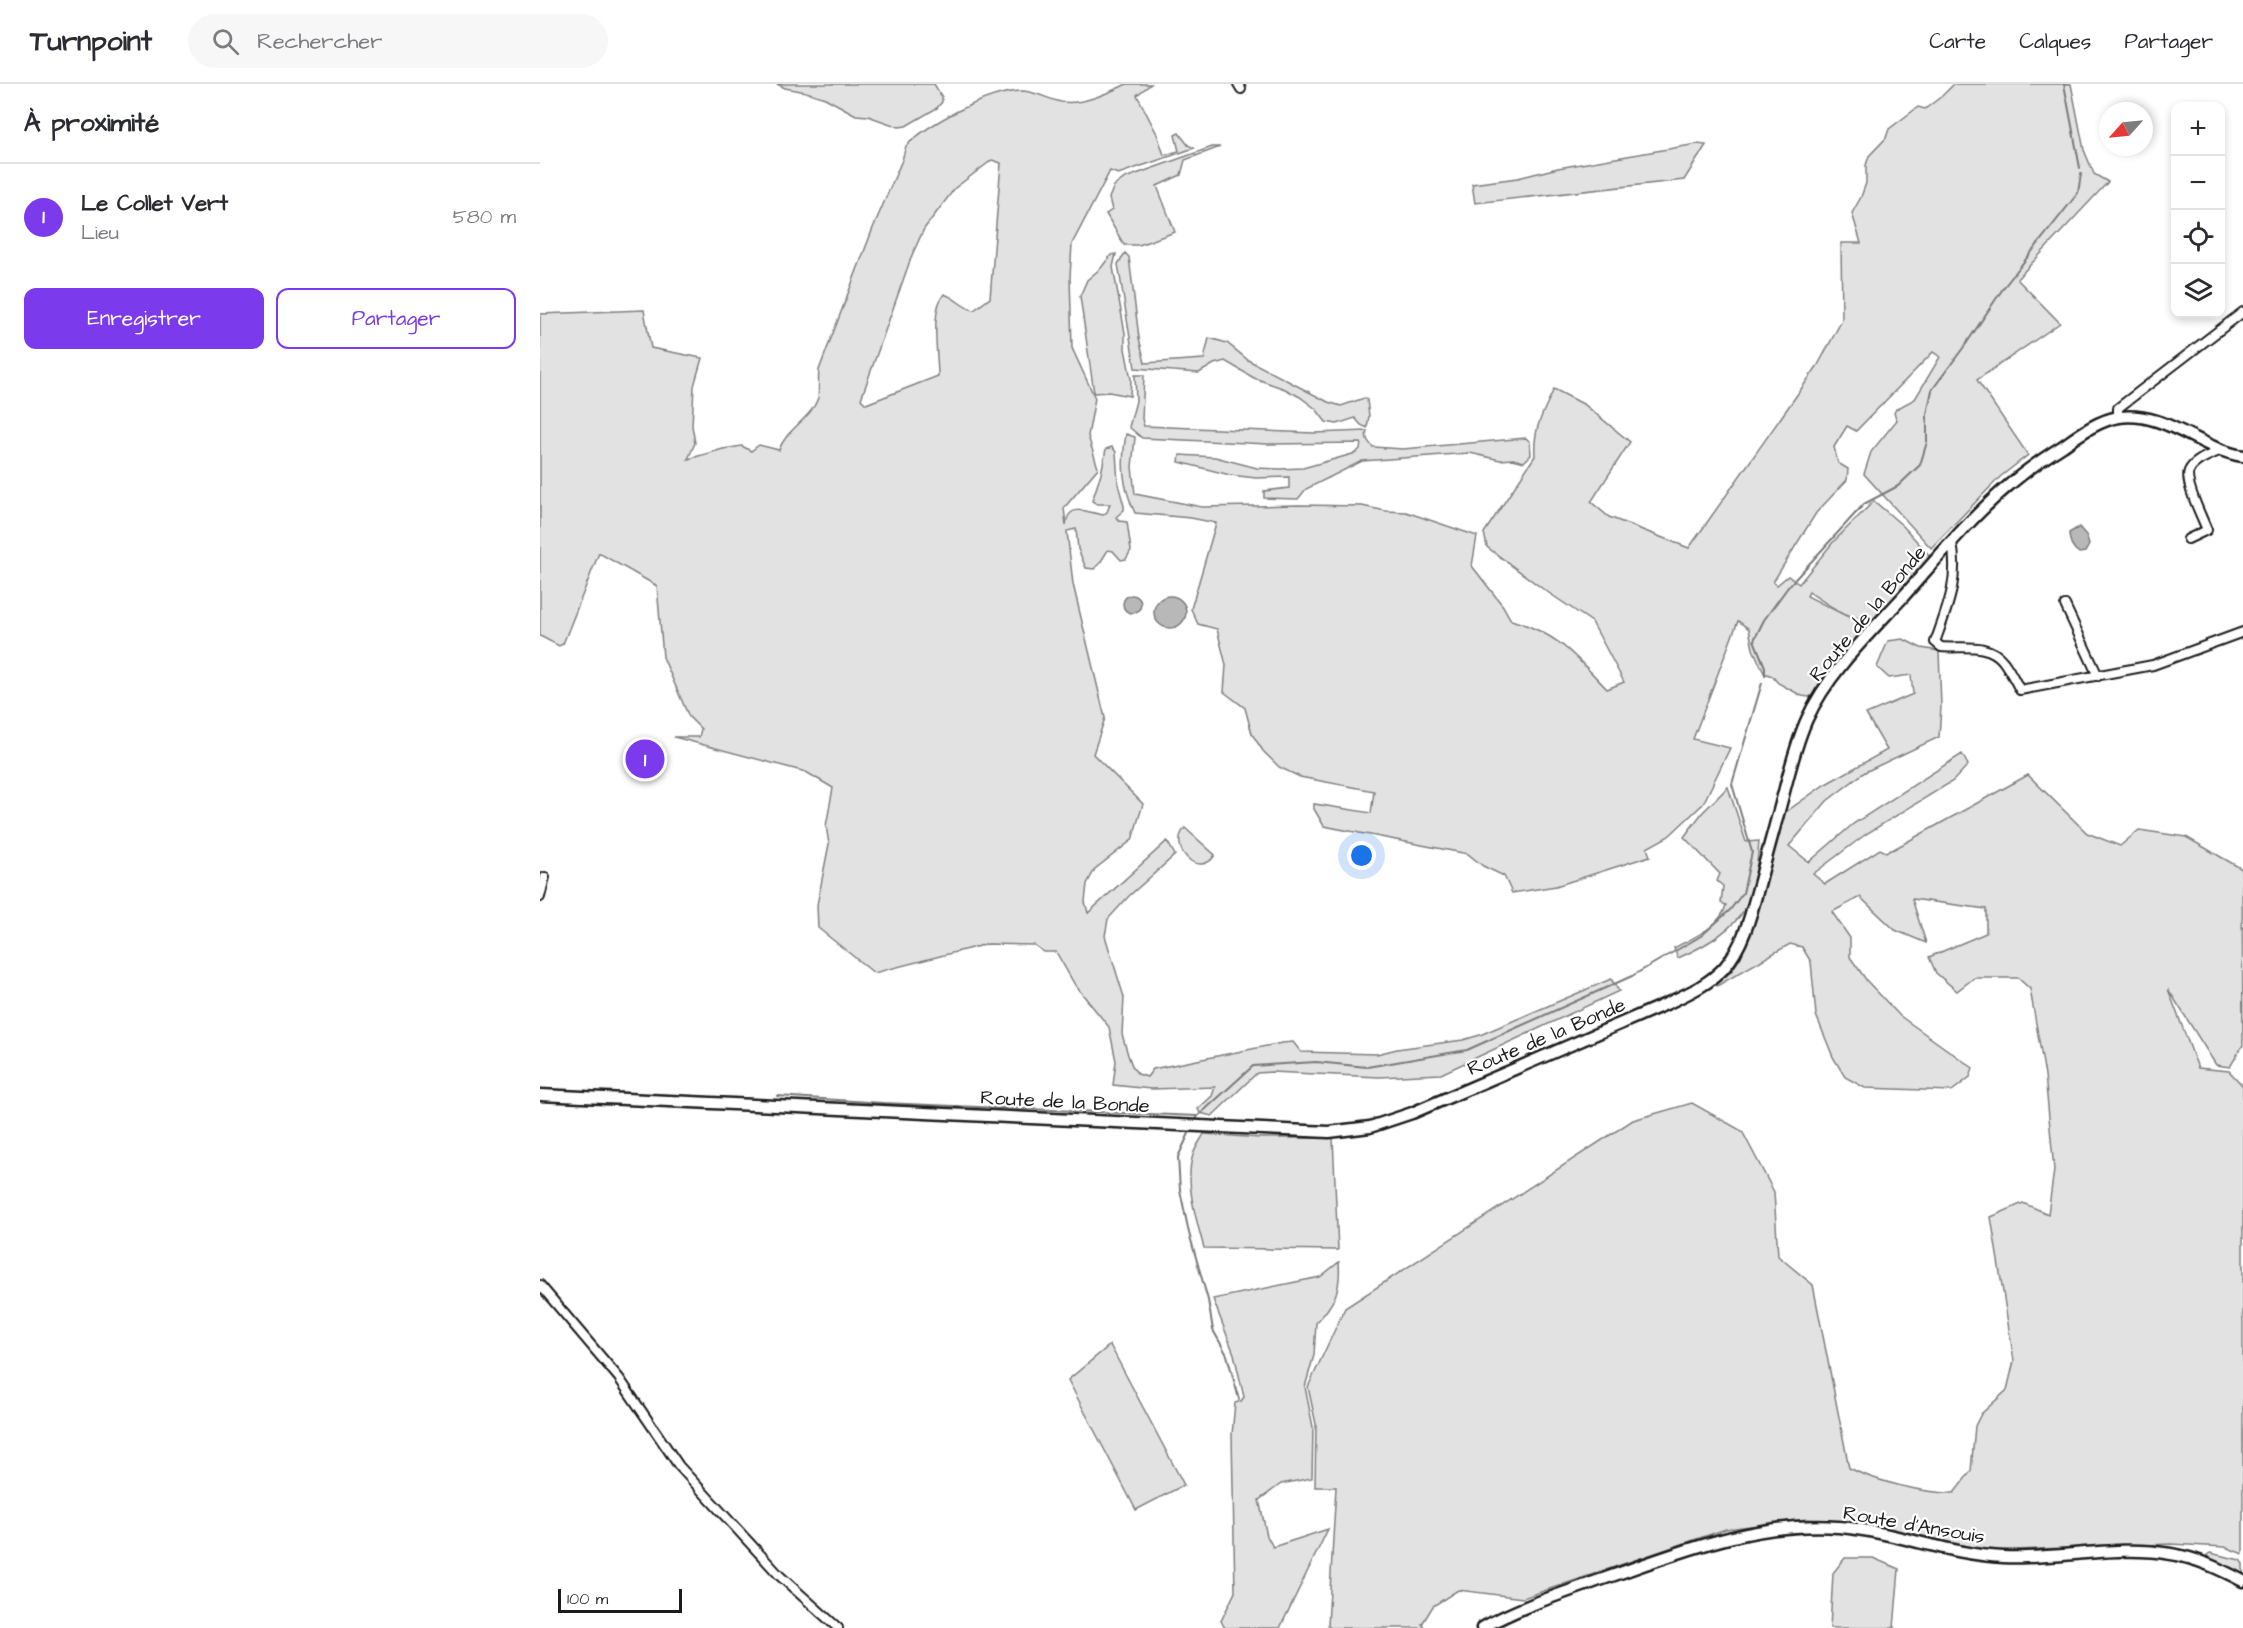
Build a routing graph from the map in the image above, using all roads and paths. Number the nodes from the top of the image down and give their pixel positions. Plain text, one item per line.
1 (2243, 312) edge
2 (2127, 402) junction
3 (2134, 416) junction
4 (2118, 417) junction
5 (2221, 450) junction
6 (2243, 456) edge
7 (2188, 539) dead end
8 (1952, 542) junction
9 (2065, 605) dead end
10 (2243, 632) edge
11 (2098, 676) junction
12 (545, 877) dead end
13 (540, 897) edge
14 (540, 1095) edge
15 (540, 1285) edge
16 (2243, 1581) edge
17 (838, 1628) edge
18 (1482, 1628) edge

1 - 2 street
2 - 3 street
2 - 4 street
3 - 4 main road, Route de la Bonde
3 - 5 main road, Route de la Bonde
4 - 8 main road, Route de la Bonde
5 - 6 main road, Route de la Bonde
5 - 7 street
8 - 11 street
8 - 14 main road, Route de la Bonde
9 - 11 street
10 - 11 street
12 - 13 street
15 - 17 street
16 - 18 main road, Route d'Ansouis

